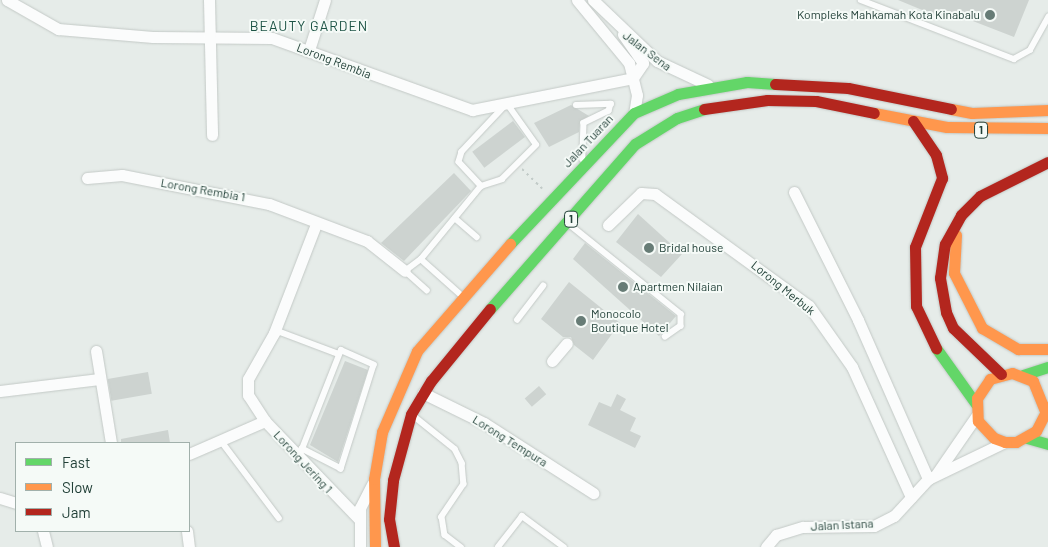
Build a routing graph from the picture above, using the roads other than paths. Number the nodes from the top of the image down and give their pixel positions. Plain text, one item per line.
1 (7, 0) edge
2 (209, 0) edge
3 (325, 0) edge
4 (577, 0) edge
5 (593, 0) edge
6 (860, 0) edge
7 (877, 0) edge
8 (874, 8) junction
9 (1048, 17) edge
10 (1046, 29) edge
11 (623, 34) junction
12 (210, 37) junction
13 (309, 50) junction
14 (633, 78) junction
15 (713, 86) junction
16 (507, 104) junction
17 (576, 105) dead end
18 (1048, 110) edge
19 (634, 113) junction
20 (914, 121) junction
21 (1048, 128) edge
22 (212, 135) dead end
23 (1048, 162) edge
24 (583, 164) junction
25 (88, 178) dead end
26 (482, 186) junction
27 (794, 192) dead end
28 (961, 216) junction
29 (456, 218) junction
30 (567, 223) junction
31 (316, 224) junction
32 (608, 225) dead end
33 (477, 237) dead end
34 (422, 259) junction
35 (405, 271) junction
36 (543, 286) dead end
37 (427, 291) dead end
38 (461, 295) junction
39 (517, 320) dead end
40 (275, 330) junction
41 (665, 337) dead end
42 (567, 343) dead end
43 (1048, 350) edge
44 (96, 351) dead end
45 (339, 354) junction
46 (552, 361) dead end
47 (1048, 367) edge
48 (1001, 374) junction
49 (1023, 375) junction
50 (99, 379) junction
51 (0, 391) edge
52 (424, 394) junction
53 (977, 409) junction
54 (1047, 411) edge
55 (411, 414) junction
56 (265, 421) junction
57 (1027, 438) junction
58 (111, 442) edge
59 (222, 442) junction
60 (1005, 442) junction
61 (1048, 444) edge
62 (302, 449) junction
63 (190, 454) edge
64 (298, 460) junction
65 (932, 477) junction
66 (374, 479) junction
67 (593, 493) dead end
68 (911, 497) junction
69 (0, 498) edge
70 (15, 504) edge
71 (280, 518) dead end
72 (359, 519) junction
73 (43, 532) edge
74 (187, 532) edge
75 (47, 547) edge
76 (189, 547) edge
77 (360, 547) edge
78 (374, 547) edge
79 (394, 547) edge
80 (461, 547) edge
81 (498, 547) edge
82 (564, 547) edge
83 (766, 547) edge

1 - 12 street, Lorong Rembia
2 - 12 street
3 - 13 street
4 - 14 street, Jalan Sena
5 - 11 street, Jalan Sena
6 - 8 lane
7 - 8 lane
8 - 10 lane
9 - 10 lane
11 - 14 street
11 - 15 street, Jalan Sena
12 - 13 street, Lorong Rembia
12 - 22 street
13 - 16 street, Lorong Rembia
14 - 16 street, Lorong Rembia
14 - 19 street, Jalan Sena
15 - 18 main road, Jalan Tuaran / 1
15 - 19 main road, Jalan Tuaran / 1
16 - 26 lane
16 - 26 lane
17 - 24 lane
19 - 24 main road, Jalan Tuaran / 1
20 - 21 main road, 1
20 - 30 main road, 1
20 - 53 main road
23 - 28 main road
24 - 38 main road, Jalan Tuaran / 1
25 - 31 street, Lorong Rembia 1
26 - 29 lane
27 - 65 street
28 - 43 main road
28 - 48 main road
29 - 33 lane
29 - 34 lane
30 - 41 lane
30 - 52 main road, 1
31 - 35 street, Lorong Rembia 1
31 - 40 street
32 - 68 street, Lorong Merbuk
34 - 35 lane
34 - 38 lane
35 - 37 lane
36 - 39 lane
38 - 66 main road, Jalan Tuaran / 1
40 - 45 lane
40 - 56 street
42 - 46 street
44 - 50 street
45 - 62 lane
45 - 62 lane
47 - 49 main road
48 - 49 main road
48 - 53 main road
49 - 54 main road
50 - 51 street
50 - 58 street
52 - 55 main road, 1
52 - 67 street, Lorong Tempura
53 - 60 main road
53 - 65 street, Jalan Istana
54 - 57 main road
55 - 79 main road, 1
55 - 80 lane
56 - 59 street, Lorong Jering 1
56 - 64 street, Lorong Jering 1
57 - 60 main road
57 - 61 main road
59 - 63 street, Lorong Jering 1
59 - 71 lane
60 - 65 street, Jalan Istana
62 - 64 lane
64 - 72 street, Lorong Jering 1
65 - 68 street, Jalan Istana
66 - 72 street
66 - 78 main road, Jalan Tuaran / 1
68 - 83 street, Jalan Istana
69 - 70 street
72 - 77 street
73 - 75 street
74 - 76 street
81 - 82 lane

